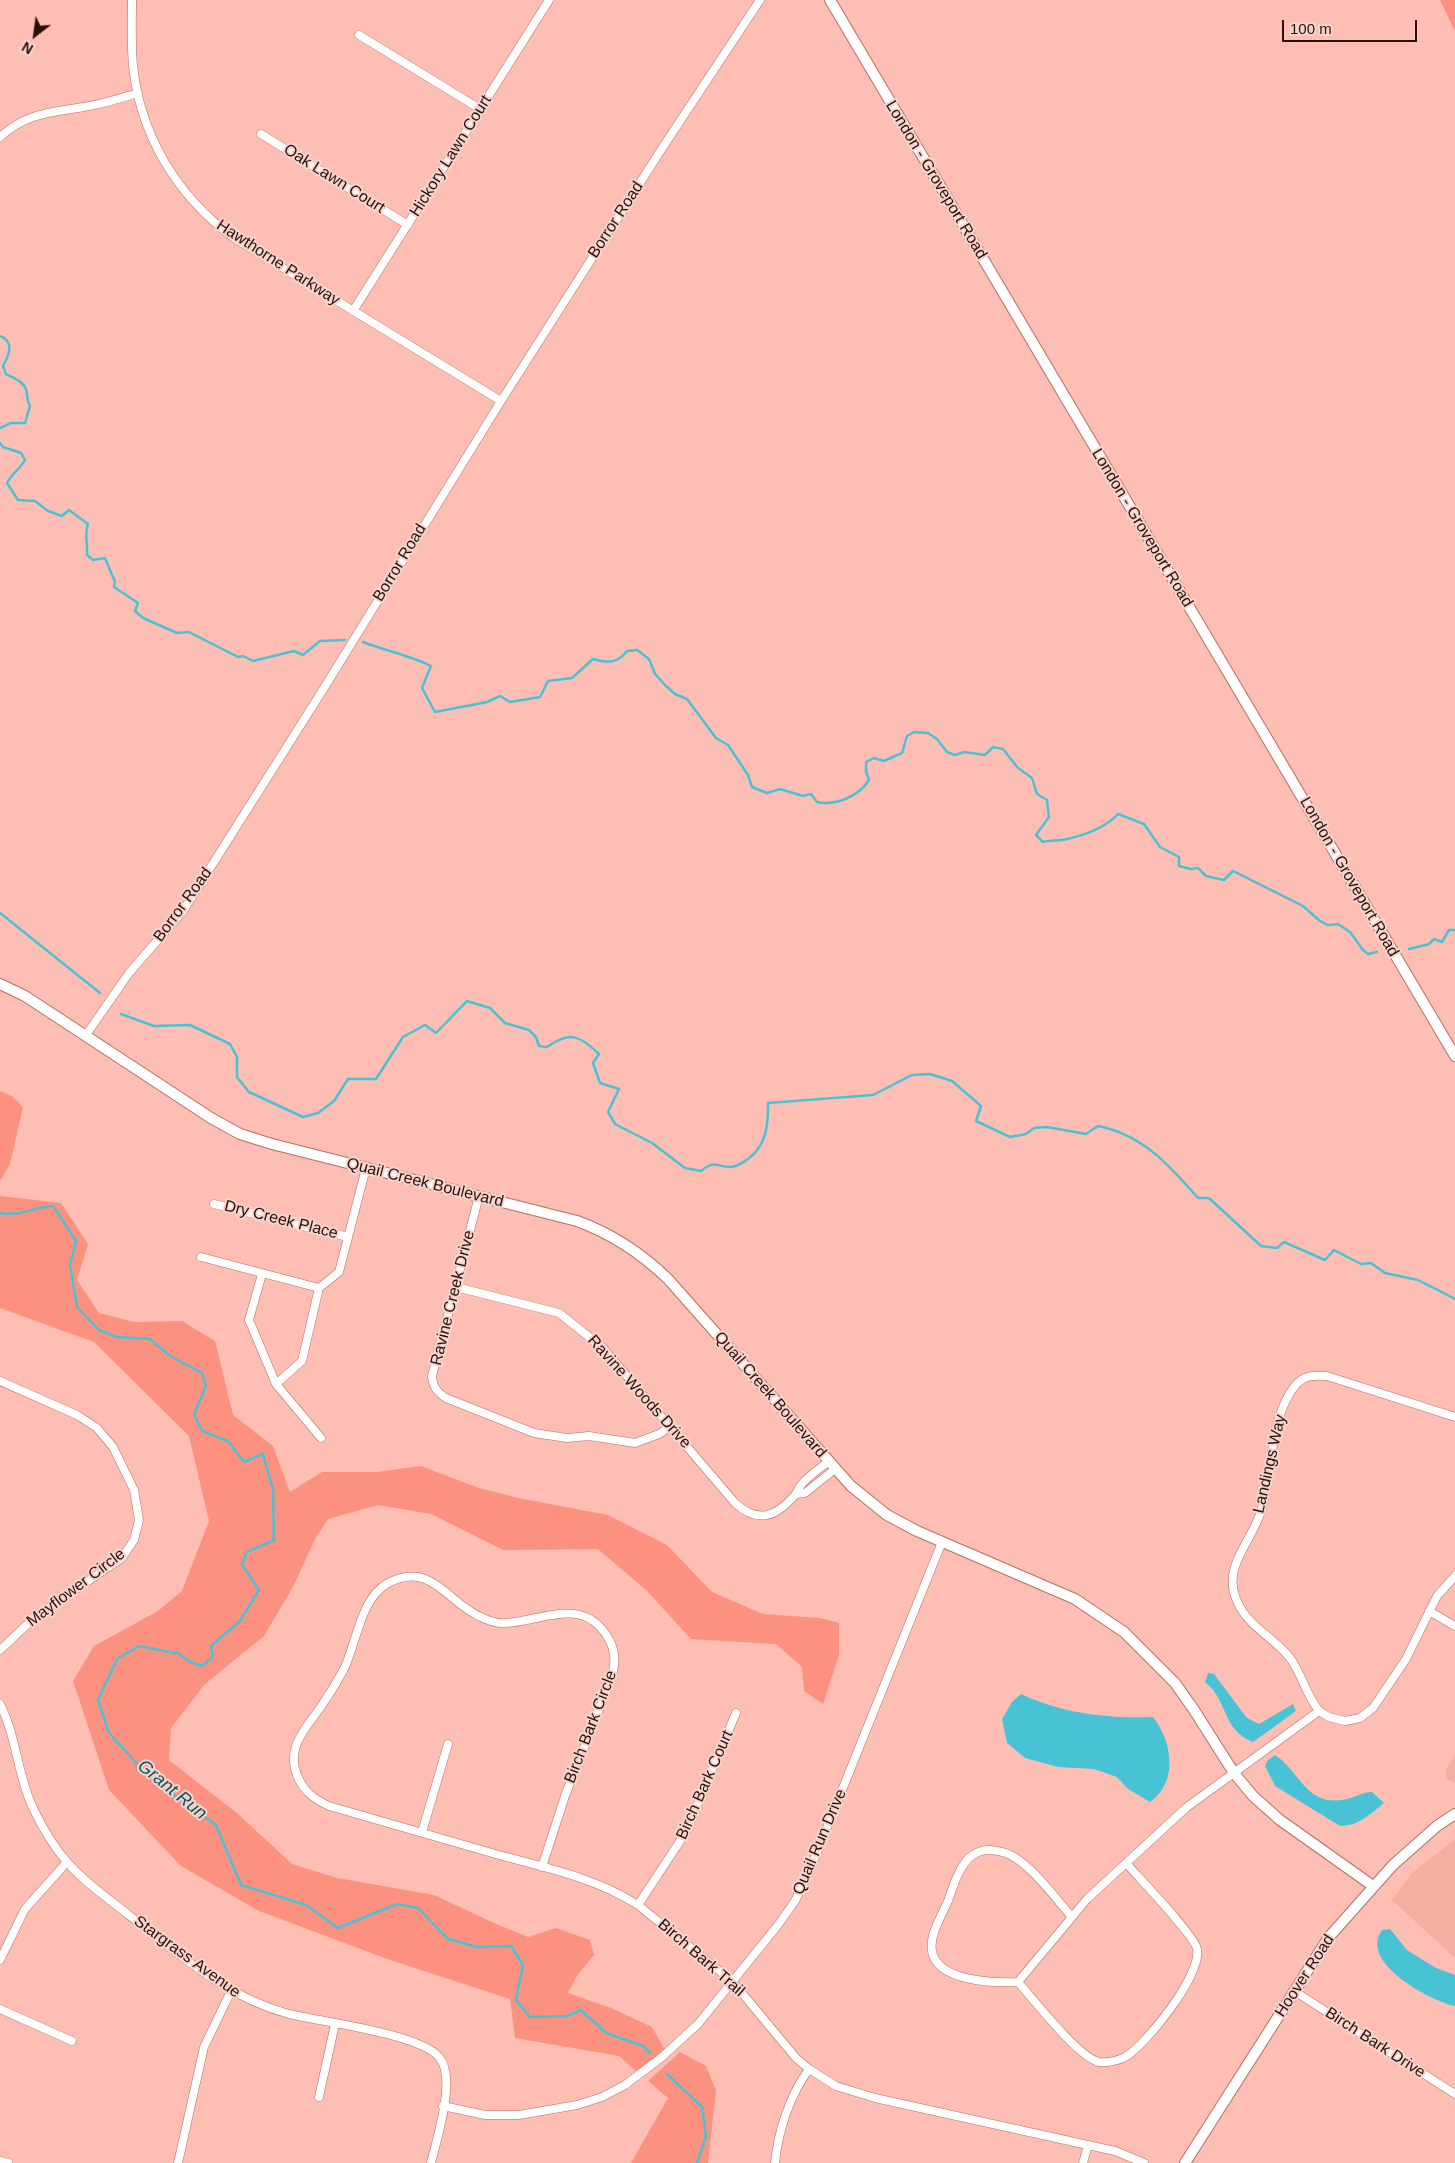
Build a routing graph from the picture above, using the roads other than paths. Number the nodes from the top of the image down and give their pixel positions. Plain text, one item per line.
1 (132, 0) edge
2 (549, 0) edge
3 (760, 0) edge
4 (830, 0) edge
5 (359, 35) dead end
6 (138, 93) junction
7 (480, 109) junction
8 (260, 134) dead end
9 (0, 137) edge
10 (408, 225) junction
11 (353, 311) junction
12 (501, 401) junction
13 (0, 984) edge
14 (86, 1036) junction
15 (1455, 1056) edge
16 (366, 1168) junction
17 (479, 1196) junction
18 (214, 1204) dead end
19 (348, 1236) junction
20 (201, 1257) dead end
21 (262, 1274) junction
22 (456, 1287) junction
23 (319, 1288) junction
24 (0, 1382) edge
25 (276, 1384) junction
26 (1455, 1417) edge
27 (670, 1426) junction
28 (321, 1438) dead end
29 (831, 1465) junction
30 (942, 1542) junction
31 (1455, 1576) edge
32 (1429, 1611) junction
33 (1455, 1626) edge
34 (0, 1650) edge
35 (0, 1704) edge
36 (1319, 1711) junction
37 (736, 1713) dead end
38 (306, 1726) joint
39 (448, 1744) dead end
40 (1234, 1773) junction
41 (1455, 1814) edge
42 (422, 1832) junction
43 (67, 1862) junction
44 (1127, 1864) junction
45 (542, 1867) junction
46 (1373, 1886) junction
47 (638, 1905) junction
48 (1071, 1916) junction
49 (0, 1960) edge
50 (732, 1982) junction
51 (1018, 1982) junction
52 (231, 1991) junction
53 (1294, 1991) junction
54 (0, 2008) edge
55 (335, 2024) junction
56 (72, 2041) dead end
57 (809, 2070) junction
58 (1455, 2094) edge
59 (319, 2097) dead end
60 (443, 2106) junction
61 (1088, 2145) junction
62 (0, 2161) edge
63 (8, 2163) edge
64 (178, 2163) edge
65 (431, 2163) edge
66 (775, 2163) edge
67 (1083, 2163) edge
68 (1144, 2163) edge
69 (1185, 2163) edge

1 - 6 street, Hawthorne Parkway
2 - 7 street, Hickory Lawn Court
3 - 12 street, Borror Road
4 - 15 street, London - Groveport Road
5 - 7 street
6 - 9 street
6 - 11 street, Hawthorne Parkway
7 - 10 street, Hickory Lawn Court
8 - 10 street, Oak Lawn Court
10 - 11 street, Hickory Lawn Court
11 - 12 street, Hawthorne Parkway
12 - 14 street, Borror Road
13 - 14 street
14 - 16 street, Quail Creek Boulevard
16 - 17 street, Quail Creek Boulevard
16 - 19 street
17 - 22 street, Ravine Creek Drive
17 - 29 street, Quail Creek Boulevard
18 - 19 street, Dry Creek Place
19 - 23 street
20 - 21 street
21 - 23 street
21 - 25 street
22 - 27 street, Ravine Woods Drive
22 - 27 street, Ravine Creek Drive
23 - 25 street
24 - 34 street, Mayflower Circle
25 - 28 street
26 - 36 street, Landings Way
27 - 29 street, Ravine Woods Drive
29 - 30 street, Quail Creek Boulevard
30 - 40 street, Quail Creek Boulevard
30 - 50 street, Quail Run Drive
31 - 32 street
32 - 33 street
32 - 36 street
35 - 43 street, Stargrass Avenue
36 - 40 street
37 - 47 street, Birch Bark Court
38 - 42 street, Birch Bark Trail
38 - 45 street, Birch Bark Circle
39 - 42 street
40 - 44 street
40 - 46 street, Quail Creek Boulevard
41 - 46 street, Hoover Road
42 - 45 street, Birch Bark Trail
43 - 49 street
43 - 52 street, Stargrass Avenue
44 - 48 street
44 - 51 street
45 - 47 street, Birch Bark Trail
46 - 53 street, Hoover Road
47 - 50 street, Birch Bark Trail
48 - 51 street
48 - 51 street
50 - 57 street, Birch Bark Trail
50 - 60 street, Quail Run Drive
52 - 55 street, Stargrass Avenue
52 - 64 street
53 - 58 street, Birch Bark Drive
53 - 69 street, Hoover Road
54 - 56 street
55 - 59 street
55 - 60 street, Stargrass Avenue
57 - 61 street, Birch Bark Trail
57 - 66 street
60 - 65 street, Stargrass Avenue
61 - 67 street
61 - 68 street, Birch Bark Trail
62 - 63 street

